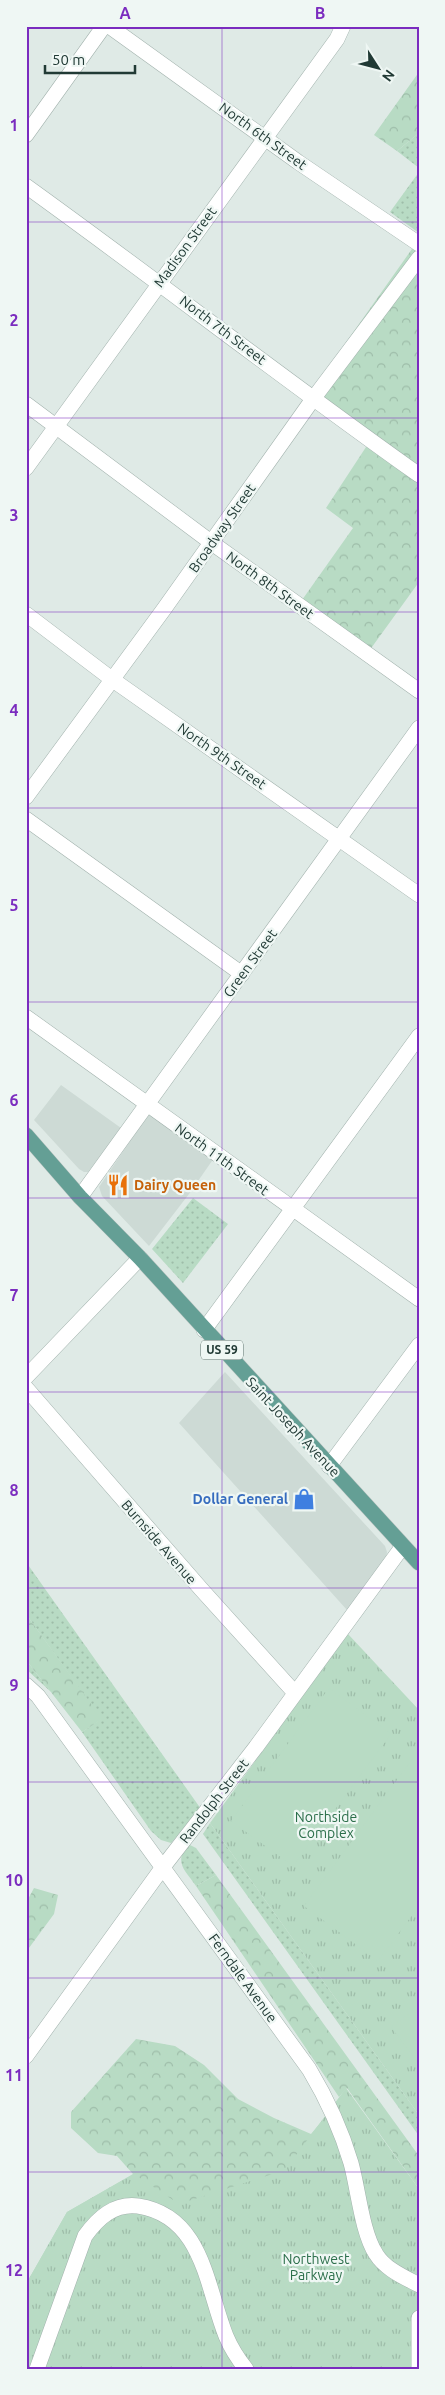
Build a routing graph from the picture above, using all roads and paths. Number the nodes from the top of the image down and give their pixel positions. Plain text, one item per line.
1 (104, 26) edge
2 (109, 26) edge
3 (343, 26) edge
4 (26, 135) edge
5 (265, 138) junction
6 (26, 186) edge
7 (419, 244) edge
8 (419, 258) edge
9 (160, 282) junction
10 (313, 399) junction
11 (26, 404) edge
12 (55, 427) junction
13 (26, 468) edge
14 (419, 475) edge
15 (212, 543) junction
16 (26, 614) edge
17 (113, 680) junction
18 (419, 691) edge
19 (419, 728) edge
20 (26, 797) edge
21 (26, 819) edge
22 (340, 838) junction
23 (419, 895) edge
24 (242, 974) junction
25 (26, 1017) edge
26 (419, 1036) edge
27 (147, 1104) junction
28 (26, 1136) edge
29 (80, 1197) junction
30 (292, 1210) junction
31 (140, 1258) junction
32 (419, 1299) edge
33 (204, 1330) junction
34 (419, 1345) edge
35 (26, 1377) edge
36 (26, 1388) edge
37 (329, 1466) junction
38 (403, 1546) junction
39 (419, 1563) edge
40 (26, 1685) edge
41 (295, 1693) junction
42 (163, 1867) junction
43 (26, 2056) edge
44 (419, 2285) edge
45 (419, 2318) edge
46 (37, 2369) edge
47 (246, 2369) edge
48 (418, 2369) edge

1 - 4 street
2 - 5 street, North 6th Street
3 - 5 street, Madison Street
5 - 7 street, North 6th Street
5 - 9 street, Madison Street
6 - 9 street, North 7th Street
8 - 10 street, Broadway Street
9 - 10 street, North 7th Street
9 - 12 street, Madison Street
10 - 14 street, North 7th Street
10 - 15 street, Broadway Street
11 - 12 street, North 8th Street
12 - 13 street, Madison Street
12 - 15 street, North 8th Street
15 - 17 street, Broadway Street
15 - 18 street, North 8th Street
16 - 17 street, North 9th Street
17 - 20 street, Broadway Street
17 - 22 street, North 9th Street
19 - 22 street, Green Street
21 - 24 street
22 - 23 street, North 9th Street
22 - 24 street, Green Street
24 - 27 street, Green Street
25 - 27 street, North 11th Street
26 - 30 street
27 - 29 street, Green Street
27 - 30 street, North 11th Street
28 - 29 main road, Saint Joseph Avenue / US 59
29 - 31 main road, Saint Joseph Avenue / US 59
30 - 32 street, North 11th Street
30 - 33 street
31 - 33 main road, Saint Joseph Avenue / US 59
31 - 35 street
33 - 37 main road, Saint Joseph Avenue / US 59
34 - 37 street
36 - 41 street, Burnside Avenue
37 - 38 main road, Saint Joseph Avenue / US 59
38 - 39 main road, Saint Joseph Avenue / US 59
38 - 41 street, Randolph Street
40 - 42 street, Ferndale Avenue
41 - 42 street, Randolph Street
42 - 43 street, Randolph Street
42 - 44 street, Ferndale Avenue
45 - 48 street
46 - 47 street

